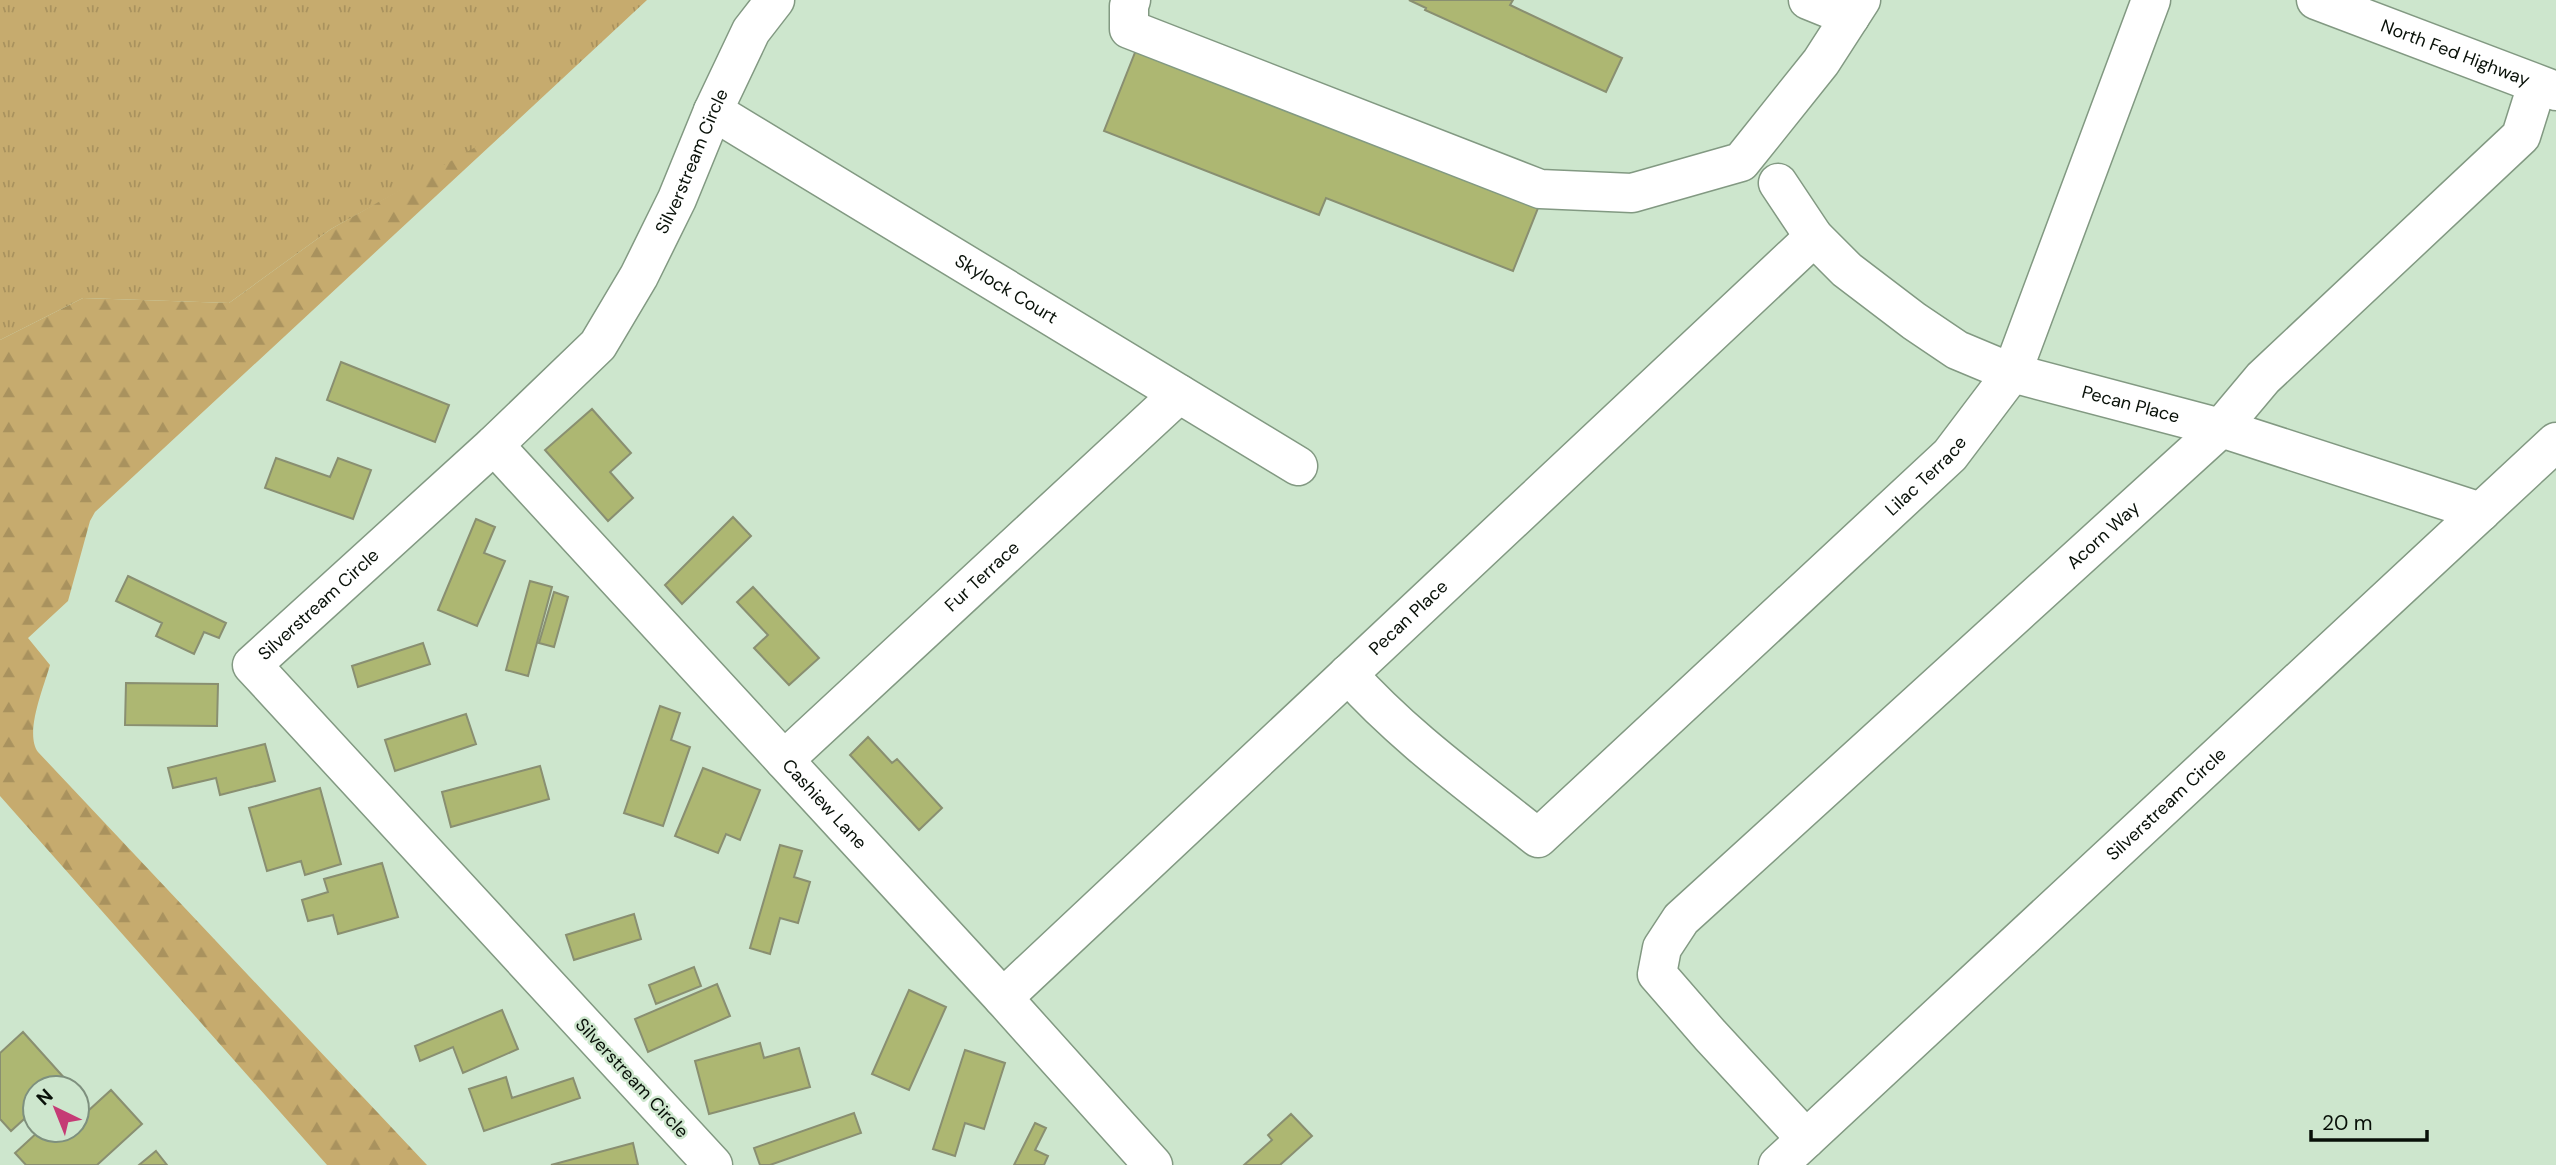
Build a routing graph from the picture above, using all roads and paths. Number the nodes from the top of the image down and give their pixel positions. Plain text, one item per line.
1 (775, 0) edge
2 (1131, 0) edge
3 (1808, 0) edge
4 (2151, 0) edge
5 (2316, 0) edge
6 (1855, 9) edge
7 (2550, 81) edge
8 (713, 111) junction
9 (1778, 183) dead end
10 (1814, 237) junction
11 (2012, 373) junction
12 (1179, 394) junction
13 (2221, 428) junction
14 (2556, 442) edge
15 (494, 444) junction
16 (1298, 466) dead end
17 (2481, 512) junction
18 (1348, 674) junction
19 (784, 760) junction
20 (1003, 998) junction
21 (1806, 1139) junction
22 (713, 1165) edge
23 (1153, 1165) edge
24 (1778, 1165) edge

1 - 8 main road, Silverstream Circle
2 - 6 main road
3 - 6 main road
4 - 11 main road, Lilac Terrace
5 - 7 main road, North Fed Highway
7 - 13 main road, Acorn Way
8 - 12 main road, Skylock Court
8 - 15 main road, Silverstream Circle
9 - 10 main road, Pecan Place
10 - 11 main road, Pecan Place
10 - 18 main road, Pecan Place
11 - 13 main road, Pecan Place
11 - 18 main road, Lilac Terrace
12 - 16 main road, Skylock Court
12 - 19 main road, Fur Terrace
13 - 17 main road, Pecan Place
13 - 21 main road, Acorn Way
14 - 17 main road, Silverstream Circle
15 - 19 main road, Cashiew Lane
15 - 22 main road, Silverstream Circle
17 - 21 main road, Silverstream Circle
18 - 20 main road, Pecan Place
19 - 20 main road, Cashiew Lane
20 - 23 main road, Cashiew Lane
21 - 24 main road, Silverstream Circle

